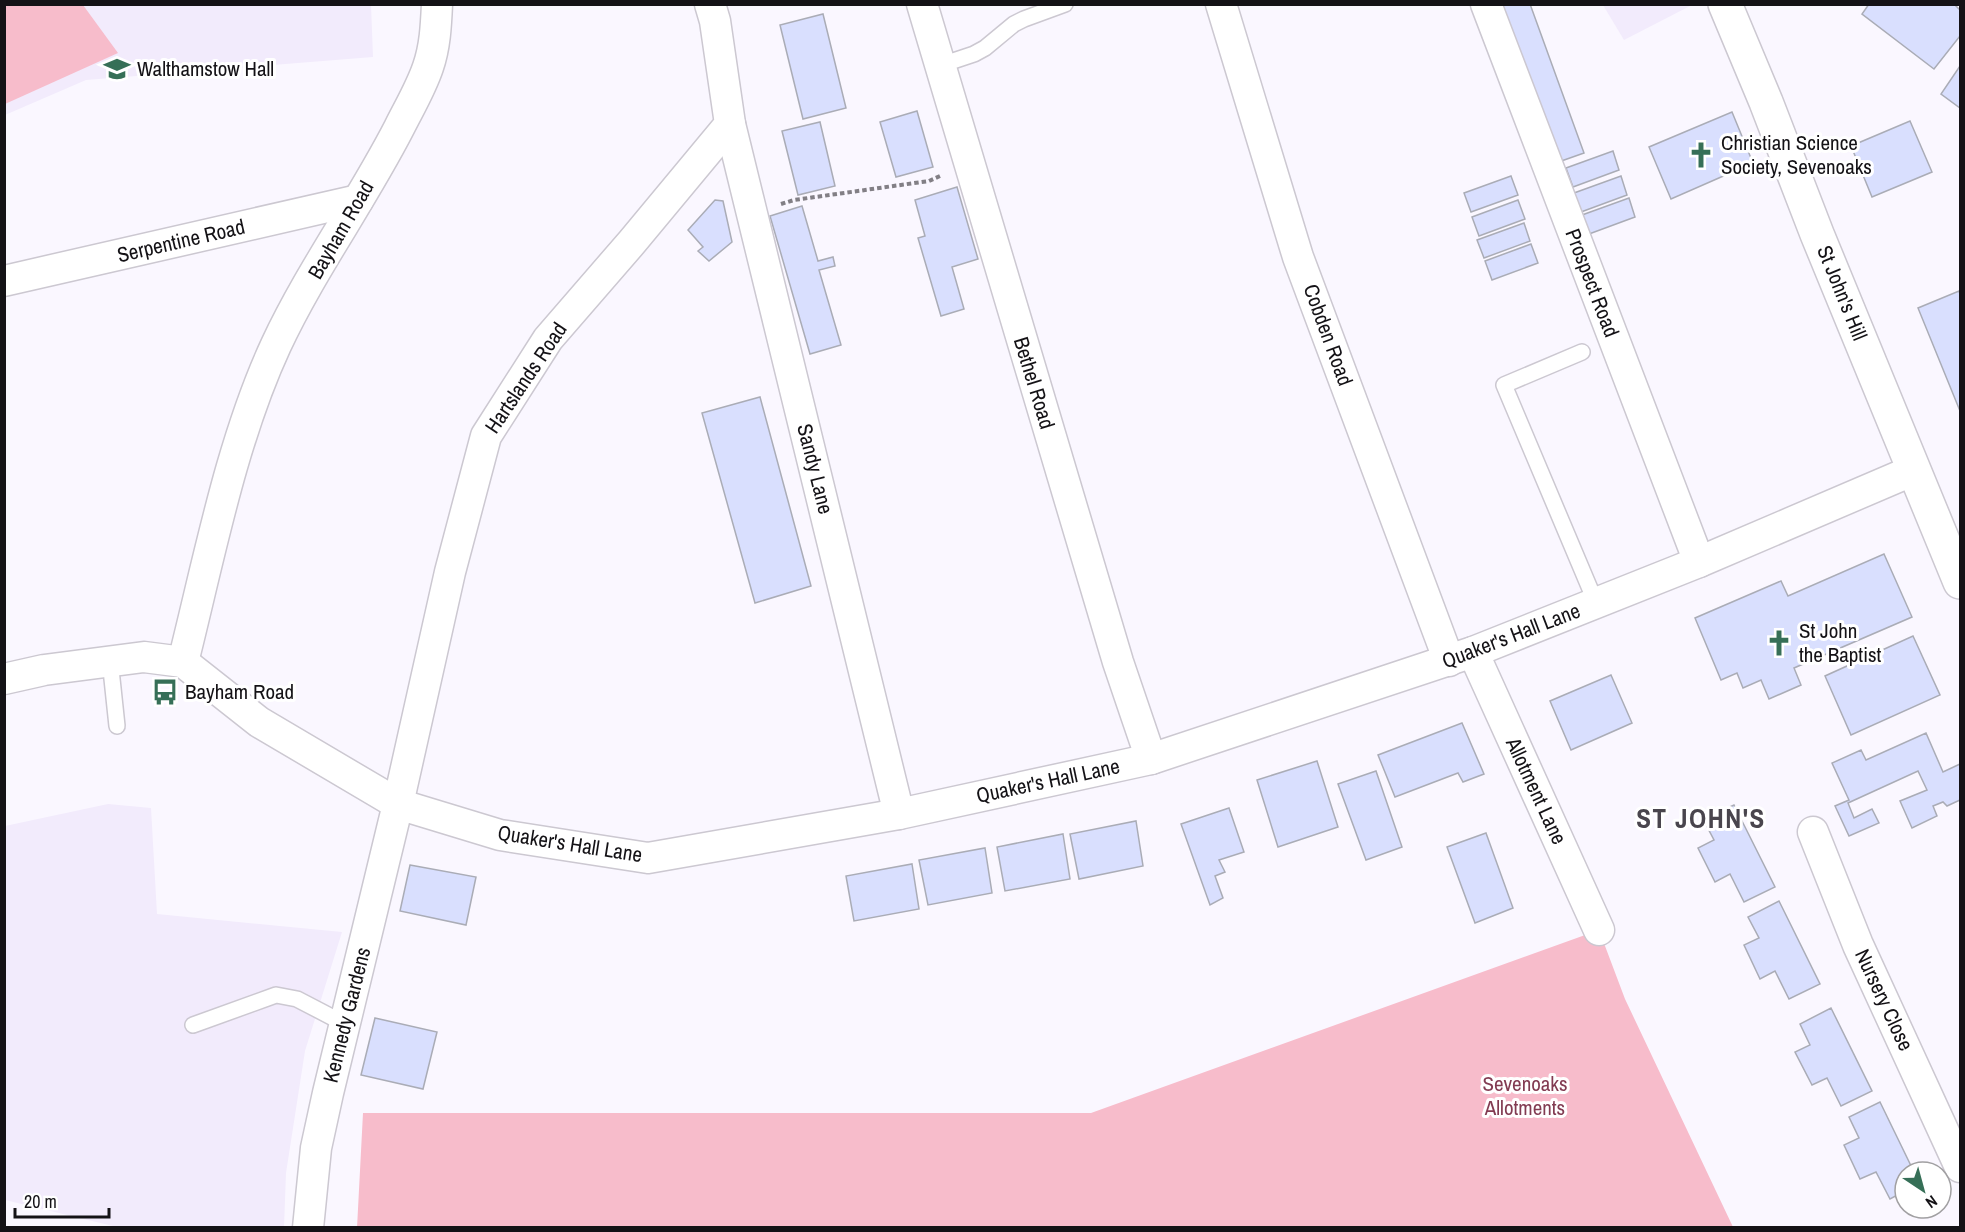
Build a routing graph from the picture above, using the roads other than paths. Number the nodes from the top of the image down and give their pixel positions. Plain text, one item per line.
1 (437, 4) edge
2 (710, 4) edge
3 (922, 4) edge
4 (1065, 4) edge
5 (1221, 4) edge
6 (1486, 4) edge
7 (1725, 4) edge
8 (941, 65) junction
9 (730, 124) junction
10 (358, 200) junction
11 (4, 281) edge
12 (1582, 352) dead end
13 (1914, 470) junction
14 (1699, 562) junction
15 (1960, 582) edge
16 (1596, 603) junction
17 (1461, 657) junction
18 (110, 660) junction
19 (183, 662) junction
20 (4, 679) edge
21 (117, 726) dead end
22 (1151, 759) junction
23 (399, 804) junction
24 (899, 814) junction
25 (1813, 832) dead end
26 (1599, 930) dead end
27 (345, 1024) junction
28 (193, 1025) dead end
29 (1960, 1167) edge
30 (308, 1227) edge

1 - 10 street, Bayham Road
2 - 9 street
3 - 8 street, Bethel Road
4 - 8 lane
5 - 17 street, Cobden Road
6 - 14 street, Prospect Road
7 - 13 main road, St John's Hill
8 - 22 street, Bethel Road
9 - 23 street, Hartslands Road
9 - 24 street, Sandy Lane
10 - 11 street, Serpentine Road
10 - 19 street, Bayham Road
12 - 16 lane
13 - 14 street, Quaker's Hall Lane
13 - 15 main road, St John's Hill
14 - 16 street, Quaker's Hall Lane
16 - 17 street, Quaker's Hall Lane
17 - 22 street, Quaker's Hall Lane
17 - 26 street, Allotment Lane
18 - 19 street
18 - 20 street
18 - 21 lane
19 - 23 street, Quaker's Hall Lane
22 - 24 street, Quaker's Hall Lane
23 - 24 street, Quaker's Hall Lane
23 - 27 street, Kennedy Gardens
25 - 29 street, Nursery Close
27 - 28 lane
27 - 30 street, Kennedy Gardens

